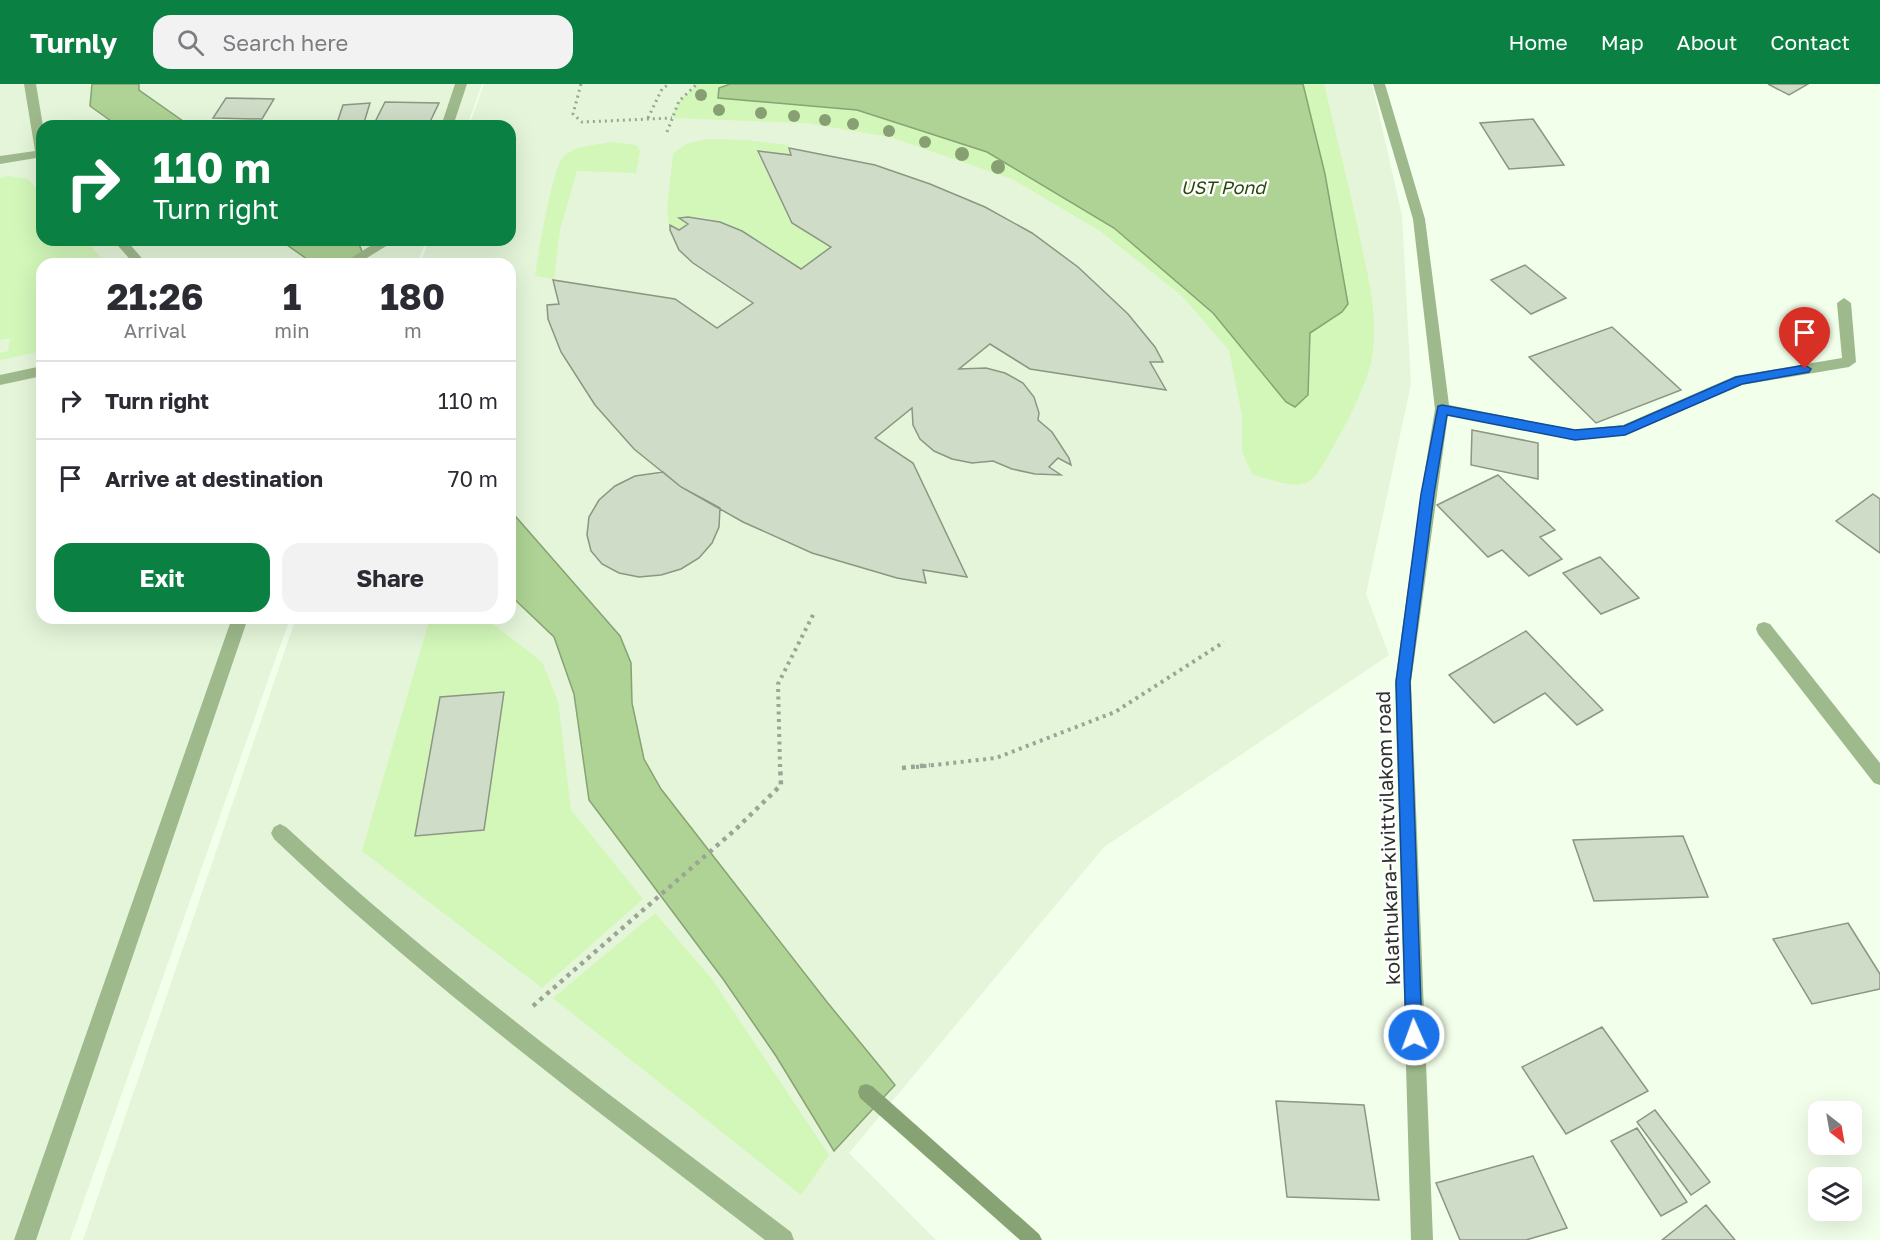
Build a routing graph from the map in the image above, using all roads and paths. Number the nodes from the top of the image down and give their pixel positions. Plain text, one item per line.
1 (30, 84) edge
2 (461, 84) edge
3 (581, 84) edge
4 (669, 84) edge
5 (697, 84) edge
6 (1379, 84) edge
7 (648, 118) junction
8 (672, 118) junction
9 (36, 120) edge
10 (449, 120) edge
11 (667, 132) dead end
12 (36, 153) edge
13 (0, 160) edge
14 (124, 246) edge
15 (380, 246) edge
16 (136, 258) edge
17 (358, 258) edge
18 (1844, 303) dead end
19 (36, 372) edge
20 (0, 380) edge
21 (1442, 409) junction
22 (815, 611) dead end
23 (238, 624) edge
24 (1764, 629) dead end
25 (1224, 642) dead end
26 (902, 768) dead end
27 (1880, 777) edge
28 (280, 834) dead end
29 (508, 1029) junction
30 (25, 1240) edge
31 (783, 1240) edge
32 (1422, 1240) edge

1 - 9 street
2 - 10 street
3 - 7 path
4 - 7 path
5 - 8 path
6 - 21 street, kolathukara-kivittvilakom road
7 - 8 path
8 - 11 path
12 - 13 street
14 - 16 street
15 - 17 street
18 - 21 street
19 - 20 street
21 - 32 street, kolathukara-kivittvilakom road
22 - 29 path
23 - 30 street
24 - 27 street
25 - 26 path
28 - 29 street
29 - 31 street

